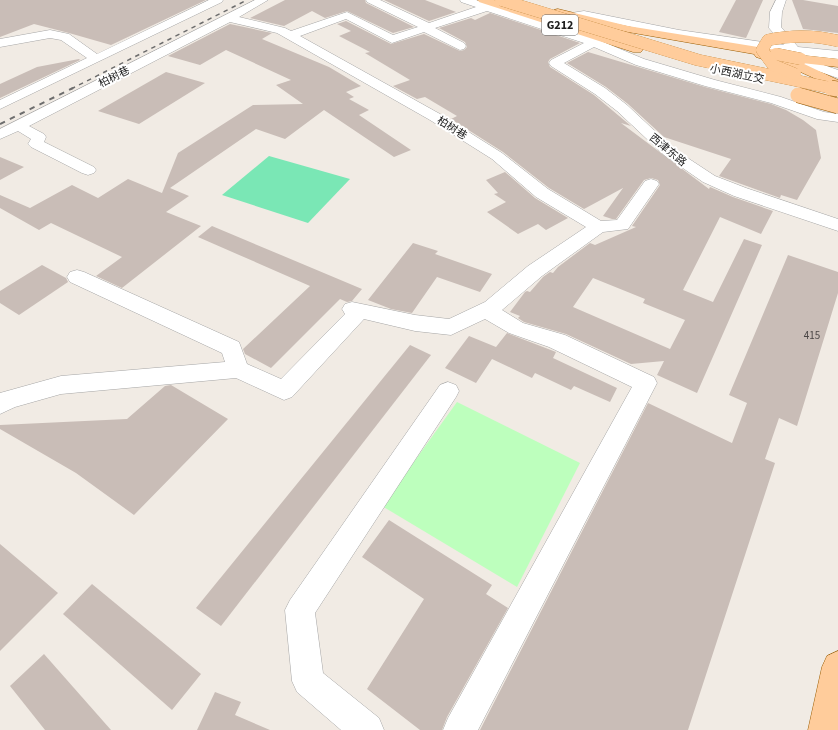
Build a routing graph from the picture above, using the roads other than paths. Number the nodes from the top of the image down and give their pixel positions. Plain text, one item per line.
1 (218, 0) edge
2 (263, 0) edge
3 (371, 0) edge
4 (465, 0) edge
5 (501, 0) edge
6 (518, 0) edge
7 (781, 0) edge
8 (485, 4) edge
9 (570, 16) junction
10 (229, 18) junction
11 (427, 27) junction
12 (628, 30) junction
13 (290, 35) junction
14 (838, 41) edge
15 (0, 43) edge
16 (594, 43) junction
17 (710, 45) junction
18 (460, 46) dead end
19 (755, 46) junction
20 (637, 49) junction
21 (742, 49) junction
22 (838, 55) edge
23 (96, 59) junction
24 (718, 60) dead end
25 (801, 61) junction
26 (838, 63) edge
27 (676, 73) junction
28 (838, 74) edge
29 (838, 87) edge
30 (838, 95) edge
31 (0, 105) edge
32 (838, 106) edge
33 (822, 116) junction
34 (838, 118) edge
35 (838, 123) edge
36 (18, 126) junction
37 (0, 135) edge
38 (88, 170) dead end
39 (651, 184) dead end
40 (838, 225) edge
41 (598, 228) junction
42 (77, 277) dead end
43 (486, 310) junction
44 (238, 369) junction
45 (448, 391) dead end
46 (0, 404) edge
47 (838, 667) edge
48 (367, 730) edge
49 (460, 730) edge
50 (825, 730) edge

1 - 23 street
2 - 10 street, 柏树巷
3 - 11 street
4 - 8 street
5 - 29 main road, bridge
6 - 9 main road
7 - 25 street
8 - 11 street
8 - 16 street
8 - 20 main road, G212
9 - 12 main road
9 - 19 street
10 - 13 street, 柏树巷
10 - 36 street, 柏树巷
11 - 13 street
11 - 18 street
12 - 17 main road
12 - 24 street
13 - 41 street, 柏树巷
14 - 29 main road, bridge
15 - 23 street
16 - 27 street
16 - 40 street, 西津东路
17 - 21 main road
17 - 27 street
19 - 25 street
19 - 28 street
20 - 30 main road, 小西湖立交
20 - 32 main road, bridge
21 - 25 main road, bridge
21 - 25 main road
22 - 25 street
23 - 31 street
25 - 26 main road
25 - 29 main road
25 - 33 street
27 - 33 street
33 - 34 street
33 - 35 street
36 - 37 street, 柏树巷
36 - 38 street
39 - 41 street
41 - 43 street
42 - 44 street
43 - 44 street
43 - 49 street
44 - 46 street
45 - 48 street
47 - 50 main road

